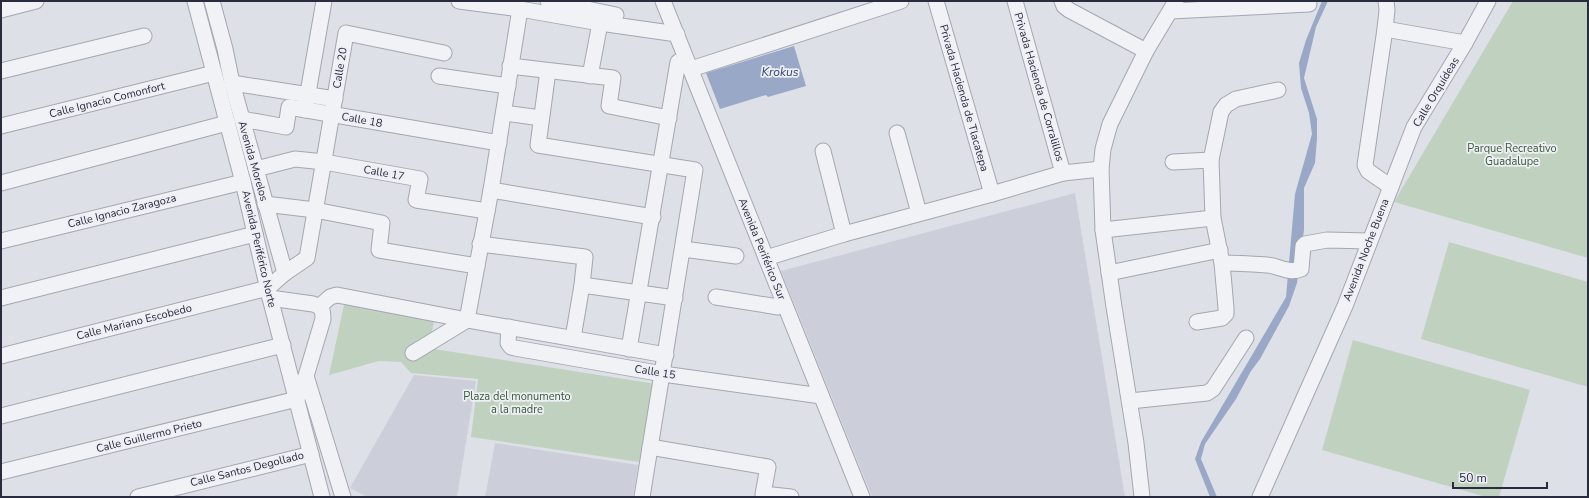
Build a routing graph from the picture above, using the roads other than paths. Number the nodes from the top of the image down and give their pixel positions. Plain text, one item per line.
1 (36, 1) edge
2 (195, 1) edge
3 (212, 1) edge
4 (324, 1) edge
5 (462, 1) edge
6 (548, 1) edge
7 (664, 1) edge
8 (901, 1) edge
9 (936, 1) edge
10 (1015, 1) edge
11 (1062, 1) edge
12 (1386, 1) edge
13 (1488, 1) edge
14 (1309, 4) dead end
15 (1174, 6) edge
16 (520, 9) junction
17 (1, 10) edge
18 (600, 23) junction
19 (1385, 29) junction
20 (676, 30) junction
21 (144, 36) dead end
22 (1465, 43) junction
23 (225, 49) junction
24 (208, 50) junction
25 (1146, 51) junction
26 (444, 52) dead end
27 (510, 66) junction
28 (685, 66) junction
29 (1, 71) edge
30 (548, 71) junction
31 (214, 73) junction
32 (439, 76) dead end
33 (590, 76) junction
34 (232, 83) junction
35 (508, 86) junction
36 (1278, 90) dead end
37 (307, 94) junction
38 (335, 99) junction
39 (305, 110) junction
40 (504, 113) junction
41 (332, 114) junction
42 (541, 118) junction
43 (669, 118) junction
44 (234, 121) junction
45 (1, 126) edge
46 (896, 132) dead end
47 (499, 143) junction
48 (823, 151) dead end
49 (1211, 160) junction
50 (324, 162) junction
51 (1173, 162) dead end
52 (661, 165) junction
53 (1101, 168) junction
54 (256, 169) junction
55 (1064, 173) junction
56 (243, 182) junction
57 (1, 184) edge
58 (1391, 187) junction
59 (491, 190) junction
60 (992, 194) junction
61 (265, 204) junction
62 (316, 210) junction
63 (487, 211) junction
64 (919, 213) junction
65 (653, 217) junction
66 (1213, 218) junction
67 (1103, 230) junction
68 (255, 234) junction
69 (844, 234) junction
70 (1, 241) edge
71 (1369, 241) junction
72 (480, 244) junction
73 (683, 249) junction
74 (736, 256) dead end
75 (1221, 256) junction
76 (766, 258) junction
77 (477, 266) junction
78 (285, 273) junction
79 (1109, 273) junction
80 (582, 285) junction
81 (269, 293) junction
82 (639, 293) junction
83 (716, 297) dead end
84 (1, 298) edge
85 (675, 298) junction
86 (320, 306) junction
87 (778, 307) dead end
88 (467, 320) junction
89 (1197, 322) dead end
90 (509, 327) junction
91 (573, 338) junction
92 (1246, 338) dead end
93 (283, 345) junction
94 (629, 349) junction
95 (413, 353) dead end
96 (666, 355) junction
97 (1, 356) edge
98 (663, 374) junction
99 (306, 376) junction
100 (821, 396) junction
101 (297, 399) junction
102 (1130, 401) junction
103 (1, 416) edge
104 (650, 447) junction
105 (310, 454) junction
106 (1, 472) edge
107 (138, 497) edge
108 (322, 497) edge
109 (343, 497) edge
110 (642, 497) edge
111 (791, 497) edge
112 (862, 497) edge
113 (1142, 497) edge
114 (1260, 497) edge

1 - 17 street
2 - 24 street, Avenida Periférico Norte
3 - 23 street, Avenida Morelos
4 - 37 street
5 - 16 street
6 - 20 street
7 - 20 street, Avenida Periférico Sur
8 - 28 street
9 - 60 street, Privada Hacienda de Tlacatepa
10 - 55 street, Privada Hacienda de Corralillos
11 - 25 street
12 - 19 street, Avenida Noche Buena
13 - 22 street, Calle Orquídeas
14 - 15 street
15 - 25 street
16 - 18 street
16 - 27 street
18 - 20 street
18 - 33 street
19 - 22 street
19 - 58 street, Avenida Noche Buena
20 - 28 street, Avenida Periférico Sur
21 - 29 street
22 - 58 street, Calle Orquídeas
23 - 24 street
23 - 34 street, Avenida Morelos
24 - 31 street, Avenida Periférico Norte
25 - 53 street
26 - 38 street, Calle 20
27 - 30 street
27 - 35 street
28 - 43 street
28 - 76 street, Avenida Periférico Sur
30 - 33 street
30 - 42 street
31 - 44 street, Avenida Periférico Norte
31 - 45 street, Calle Ignacio Comonfort
32 - 35 street
33 - 43 street
34 - 37 street, Calle 20
34 - 44 street, Avenida Morelos
35 - 40 street
36 - 49 street
37 - 38 street, Calle 20
37 - 39 street
38 - 41 street
39 - 41 street, Calle 18
39 - 44 street, Calle 18
40 - 42 street
40 - 47 street
41 - 47 street, Calle 18
41 - 50 street
42 - 52 street
43 - 52 street
44 - 54 street, Avenida Morelos
44 - 56 street, Avenida Periférico Norte
44 - 57 street
46 - 64 street
47 - 59 street
48 - 69 street
49 - 51 street
49 - 66 street
50 - 54 street, Calle 17
50 - 62 street
50 - 63 street, Calle 17
52 - 65 street
52 - 73 street
53 - 55 street
53 - 67 street
54 - 61 street, Avenida Morelos
55 - 60 street
56 - 68 street, Avenida Periférico Norte
56 - 70 street, Calle Ignacio Zaragoza
58 - 71 street, Avenida Noche Buena
59 - 63 street
59 - 65 street
60 - 64 street
61 - 62 street
61 - 78 street, Avenida Morelos
62 - 77 street
62 - 78 street
63 - 72 street
64 - 69 street
65 - 82 street
66 - 67 street
66 - 75 street
67 - 79 street
68 - 81 street, Avenida Periférico Norte
68 - 84 street
69 - 76 street
71 - 75 street
71 - 114 street, Avenida Noche Buena
72 - 77 street
72 - 80 street
73 - 74 street
73 - 85 street
75 - 79 street
75 - 89 street
76 - 100 street, Avenida Periférico Sur
77 - 88 street
78 - 81 street
79 - 102 street
80 - 82 street
80 - 91 street
81 - 86 street
81 - 93 street, Avenida Periférico Norte
81 - 97 street, Calle Mariano Escobedo
82 - 85 street
82 - 94 street
83 - 87 street
85 - 96 street
86 - 88 street
86 - 99 street
88 - 90 street
88 - 95 street
90 - 91 street
90 - 98 street, Calle 15
91 - 94 street
92 - 102 street
93 - 101 street, Avenida Periférico Norte
93 - 103 street
94 - 96 street
96 - 98 street
98 - 100 street, Calle 15
98 - 104 street
99 - 101 street
99 - 109 street
100 - 112 street, Avenida Periférico Sur
101 - 105 street, Avenida Periférico Norte
101 - 106 street, Calle Guillermo Prieto
102 - 113 street
104 - 110 street
104 - 111 street
105 - 107 street, Calle Santos Degollado
105 - 108 street, Avenida Periférico Norte

